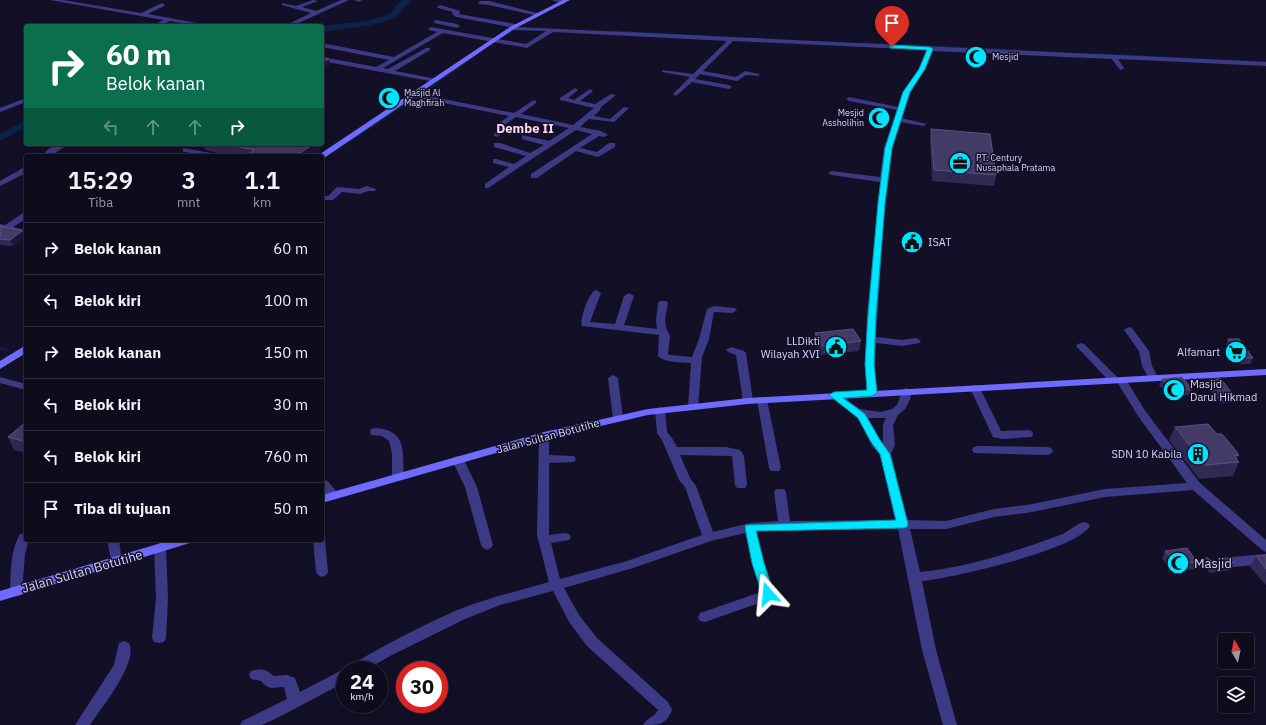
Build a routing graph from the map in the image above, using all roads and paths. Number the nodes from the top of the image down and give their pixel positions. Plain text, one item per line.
1 (53, 0) edge
2 (346, 0) edge
3 (315, 1) edge
4 (565, 1) edge
5 (481, 3) dead end
6 (553, 3) edge
7 (284, 4) dead end
8 (162, 5) dead end
9 (298, 7) junction
10 (440, 7) dead end
11 (317, 13) junction
12 (538, 14) junction
13 (141, 15) junction
14 (168, 20) junction
15 (436, 22) dead end
16 (159, 24) edge
17 (195, 24) edge
18 (292, 24) edge
19 (462, 27) dead end
20 (514, 27) junction
21 (431, 29) dead end
22 (473, 29) dead end
23 (552, 30) junction
24 (442, 31) junction
25 (501, 35) junction
26 (732, 39) junction
27 (493, 40) junction
28 (324, 45) edge
29 (428, 49) dead end
30 (930, 49) junction
31 (1114, 56) junction
32 (324, 59) edge
33 (394, 59) junction
34 (1266, 64) edge
35 (1121, 68) dead end
36 (376, 70) junction
37 (664, 71) dead end
38 (388, 72) junction
39 (758, 75) dead end
40 (696, 76) junction
41 (435, 80) junction
42 (729, 87) dead end
43 (575, 90) dead end
44 (590, 91) dead end
45 (676, 94) dead end
46 (613, 95) dead end
47 (413, 96) junction
48 (849, 99) dead end
49 (24, 101) edge
50 (534, 102) dead end
51 (576, 102) junction
52 (890, 102) dead end
53 (901, 105) junction
54 (597, 106) junction
55 (626, 108) dead end
56 (0, 110) edge
57 (514, 115) junction
58 (589, 116) junction
59 (898, 119) junction
60 (923, 124) dead end
61 (574, 128) junction
62 (497, 135) dead end
63 (525, 137) dead end
64 (550, 144) junction
65 (612, 144) dead end
66 (497, 145) dead end
67 (62, 146) edge
68 (575, 149) junction
69 (186, 150) dead end
70 (49, 154) edge
71 (207, 154) edge
72 (324, 154) edge
73 (544, 156) junction
74 (496, 161) dead end
75 (516, 166) junction
76 (24, 171) edge
77 (832, 173) dead end
78 (534, 176) dead end
79 (884, 180) junction
80 (0, 184) edge
81 (488, 186) dead end
82 (372, 189) dead end
83 (324, 198) edge
84 (24, 216) edge
85 (3, 227) edge
86 (24, 232) edge
87 (596, 293) dead end
88 (629, 296) dead end
89 (663, 303) dead end
90 (732, 310) dead end
91 (619, 327) junction
92 (1129, 330) dead end
93 (662, 332) junction
94 (872, 340) junction
95 (916, 341) dead end
96 (1080, 346) dead end
97 (24, 349) edge
98 (731, 350) dead end
99 (696, 360) junction
100 (0, 366) edge
101 (1266, 372) edge
102 (613, 378) dead end
103 (1154, 379) junction
104 (0, 380) edge
105 (1117, 380) junction
106 (24, 387) edge
107 (975, 388) junction
108 (907, 391) junction
109 (872, 393) junction
110 (834, 395) junction
111 (762, 400) junction
112 (748, 401) junction
113 (693, 407) junction
114 (660, 410) junction
115 (855, 411) junction
116 (892, 413) junction
117 (618, 418) junction
118 (375, 432) dead end
119 (1028, 434) dead end
120 (1002, 435) junction
121 (544, 436) junction
122 (978, 450) dead end
123 (1009, 450) junction
124 (672, 451) junction
125 (1047, 451) dead end
126 (885, 454) junction
127 (570, 458) dead end
128 (544, 459) junction
129 (458, 460) junction
130 (775, 468) dead end
131 (398, 477) junction
132 (741, 485) dead end
133 (1196, 486) junction
134 (780, 492) dead end
135 (327, 497) edge
136 (903, 524) junction
137 (785, 526) junction
138 (1084, 526) dead end
139 (750, 527) junction
140 (24, 537) dead end
141 (565, 537) dead end
142 (709, 538) junction
143 (544, 540) junction
144 (113, 542) edge
145 (180, 542) edge
146 (319, 542) edge
147 (487, 545) dead end
148 (1266, 547) edge
149 (160, 548) junction
150 (1266, 559) edge
151 (116, 562) junction
152 (1211, 564) edge
153 (322, 572) dead end
154 (915, 577) junction
155 (555, 585) junction
156 (16, 591) junction
157 (0, 596) edge
158 (705, 617) dead end
159 (159, 638) dead end
160 (124, 647) dead end
161 (370, 661) edge
162 (256, 675) dead end
163 (336, 680) edge
164 (295, 702) junction
165 (82, 725) edge
166 (247, 725) edge
167 (650, 725) edge
168 (950, 725) edge

1 - 13 street
2 - 11 street
3 - 9 street
4 - 6 main road
5 - 12 street
6 - 12 main road
7 - 9 street
8 - 13 street
9 - 11 street
10 - 20 street
11 - 18 street
12 - 20 main road
13 - 14 street
14 - 16 street
14 - 17 street
15 - 19 street
20 - 23 street
20 - 25 main road
21 - 24 street
22 - 25 street
23 - 26 street
23 - 27 street
24 - 27 street
24 - 33 street
25 - 27 main road
26 - 30 street
26 - 40 street
27 - 41 main road
28 - 33 street
29 - 38 street
30 - 31 street
30 - 53 street
31 - 34 street
31 - 35 street
32 - 36 street
33 - 36 street
36 - 38 street
37 - 40 street
38 - 41 street
39 - 40 street
40 - 42 street
40 - 45 street
41 - 47 main road
43 - 51 street
44 - 51 street
46 - 54 street
47 - 57 street
47 - 72 main road
48 - 53 street
49 - 56 street
50 - 57 street
51 - 54 street
52 - 53 street
53 - 59 street
54 - 58 street
55 - 58 street
57 - 61 street
57 - 62 street
58 - 61 street
59 - 60 street
59 - 79 street
61 - 64 street
61 - 68 street
63 - 64 street
64 - 73 street
65 - 68 street
66 - 73 street
67 - 70 street
68 - 73 street
69 - 71 street
73 - 75 street
73 - 78 street
74 - 75 street
75 - 81 street
76 - 80 street
77 - 79 street
79 - 94 street
82 - 83 street
84 - 85 street
85 - 86 street
87 - 91 street
88 - 91 street
89 - 93 street
90 - 99 street
91 - 93 street
92 - 103 street
93 - 99 street
94 - 95 street
94 - 109 street
96 - 105 street
97 - 100 main road
98 - 112 street
99 - 113 street
101 - 103 main road, Jalan Sultan Botutihe
102 - 117 street
103 - 105 main road, Jalan Sultan Botutihe
104 - 106 street
105 - 107 main road, Jalan Sultan Botutihe
105 - 133 street
107 - 108 main road, Jalan Sultan Botutihe
107 - 120 street
108 - 109 main road, Jalan Sultan Botutihe
108 - 116 street
109 - 110 main road, Jalan Sultan Botutihe
110 - 111 main road, Jalan Sultan Botutihe
110 - 115 street
111 - 112 main road, Jalan Sultan Botutihe
111 - 130 street
112 - 113 main road, Jalan Sultan Botutihe
113 - 114 main road, Jalan Sultan Botutihe
114 - 117 main road, Jalan Sultan Botutihe
114 - 124 street
115 - 116 street
115 - 126 street
116 - 126 street
117 - 121 main road, Jalan Sultan Botutihe
118 - 131 street
119 - 120 street
120 - 123 street
121 - 128 street
121 - 129 main road, Jalan Sultan Botutihe
122 - 123 street
123 - 125 street
124 - 132 street
124 - 142 street
126 - 136 street
127 - 128 street
128 - 143 street
129 - 131 main road, Jalan Sultan Botutihe
129 - 147 street
131 - 135 main road, Jalan Sultan Botutihe
133 - 136 street
133 - 148 street
134 - 137 street
136 - 137 street
136 - 154 street
137 - 139 street
138 - 154 street
139 - 142 street
139 - 158 street
140 - 156 street
141 - 143 street
142 - 155 street
143 - 155 street
144 - 151 street
145 - 149 main road, Jalan Sultan Botutihe
146 - 153 street
149 - 151 main road, Jalan Sultan Botutihe
149 - 159 street
150 - 152 street
151 - 156 main road, Jalan Sultan Botutihe
154 - 168 street
155 - 161 street
155 - 167 street
156 - 157 main road, Jalan Sultan Botutihe
160 - 165 street
162 - 164 street
163 - 164 street
164 - 166 street

